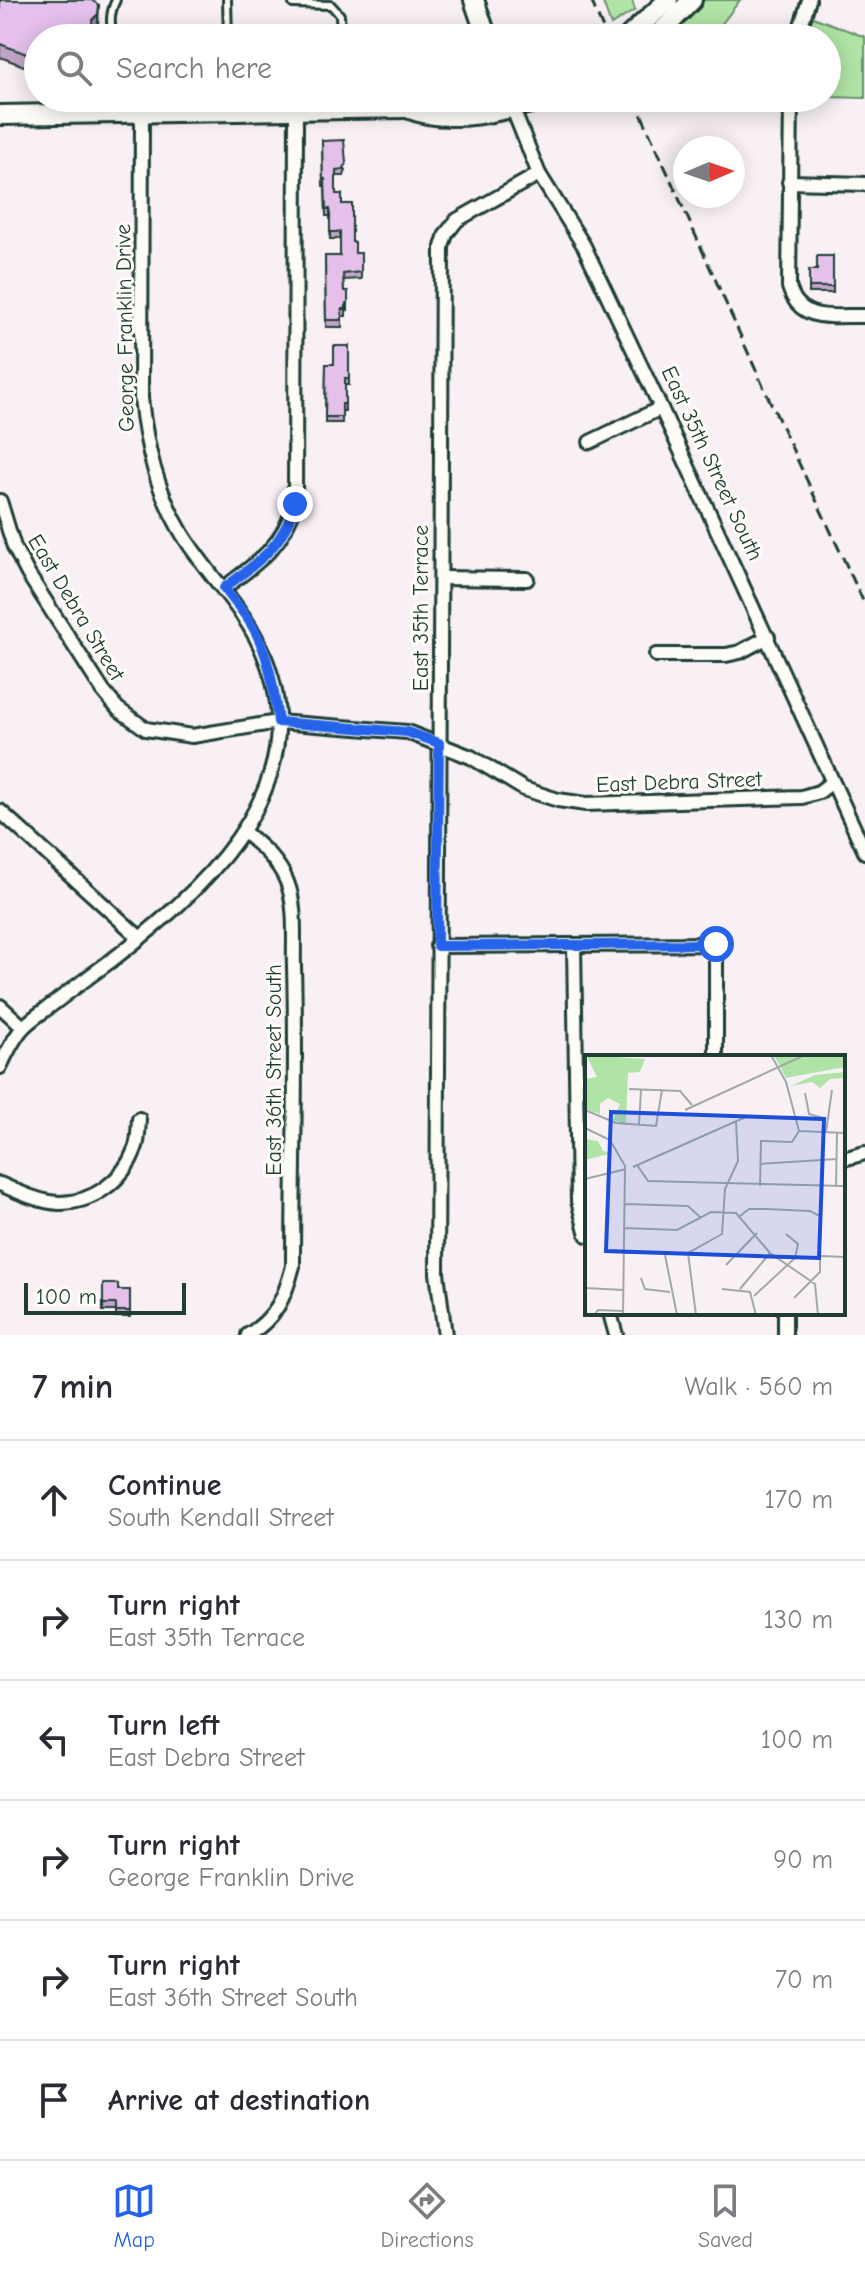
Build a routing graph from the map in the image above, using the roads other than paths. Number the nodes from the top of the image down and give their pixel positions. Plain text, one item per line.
1 (116, 0) edge
2 (227, 0) edge
3 (293, 0) edge
4 (474, 0) edge
5 (668, 0) edge
6 (692, 0) edge
7 (809, 0) edge
8 (110, 24) edge
9 (228, 24) edge
10 (340, 24) edge
11 (482, 24) edge
12 (654, 24) edge
13 (658, 24) edge
14 (801, 24) edge
15 (43, 112) edge
16 (142, 112) edge
17 (296, 112) edge
18 (420, 112) edge
19 (455, 112) edge
20 (515, 112) edge
21 (791, 112) edge
22 (0, 115) edge
23 (539, 174) junction
24 (789, 182) junction
25 (865, 184) edge
26 (865, 316) edge
27 (661, 408) junction
28 (590, 442) dead end
29 (0, 501) edge
30 (1, 516) edge
31 (441, 578) junction
32 (527, 579) dead end
33 (224, 588) junction
34 (768, 637) junction
35 (656, 655) dead end
36 (278, 722) junction
37 (439, 743) junction
38 (832, 782) junction
39 (0, 811) edge
40 (244, 832) junction
41 (865, 852) edge
42 (140, 938) junction
43 (574, 945) junction
44 (437, 946) junction
45 (0, 1006) edge
46 (23, 1027) junction
47 (716, 1055) edge
48 (0, 1067) edge
49 (139, 1119) dead end
50 (865, 1153) edge
51 (845, 1158) edge
52 (0, 1184) edge
53 (585, 1227) edge
54 (611, 1315) edge
55 (248, 1335) edge
56 (445, 1335) edge
57 (616, 1335) edge

1 - 8 lane
2 - 9 lane
3 - 10 lane
4 - 11 main road
5 - 12 main road
6 - 13 main road
7 - 14 street
15 - 22 main road
16 - 33 street, George Franklin Drive
17 - 33 street
18 - 19 main road
20 - 23 street, East 35th Street South
21 - 24 street
23 - 27 street, East 35th Street South
23 - 31 street, East 35th Terrace
24 - 25 street
24 - 26 street
27 - 28 street
27 - 34 street, East 35th Street South
29 - 30 street, East Debra Street
30 - 36 street, East Debra Street
31 - 32 street
31 - 37 street, East 35th Terrace
33 - 36 street, George Franklin Drive
34 - 35 street
34 - 38 street, East 35th Street South
36 - 37 street, East Debra Street
36 - 40 street, George Franklin Drive
37 - 38 street, East Debra Street
37 - 44 street, East 35th Terrace
38 - 41 street, East 35th Street South
39 - 42 street
40 - 42 street, George Franklin Drive
40 - 55 street, East 36th Street South
42 - 46 street, George Franklin Drive
43 - 44 street
43 - 47 street
43 - 53 street
44 - 56 street, East 35th Terrace
45 - 46 street
46 - 48 street, George Franklin Drive
49 - 52 street
50 - 51 street
54 - 57 street

